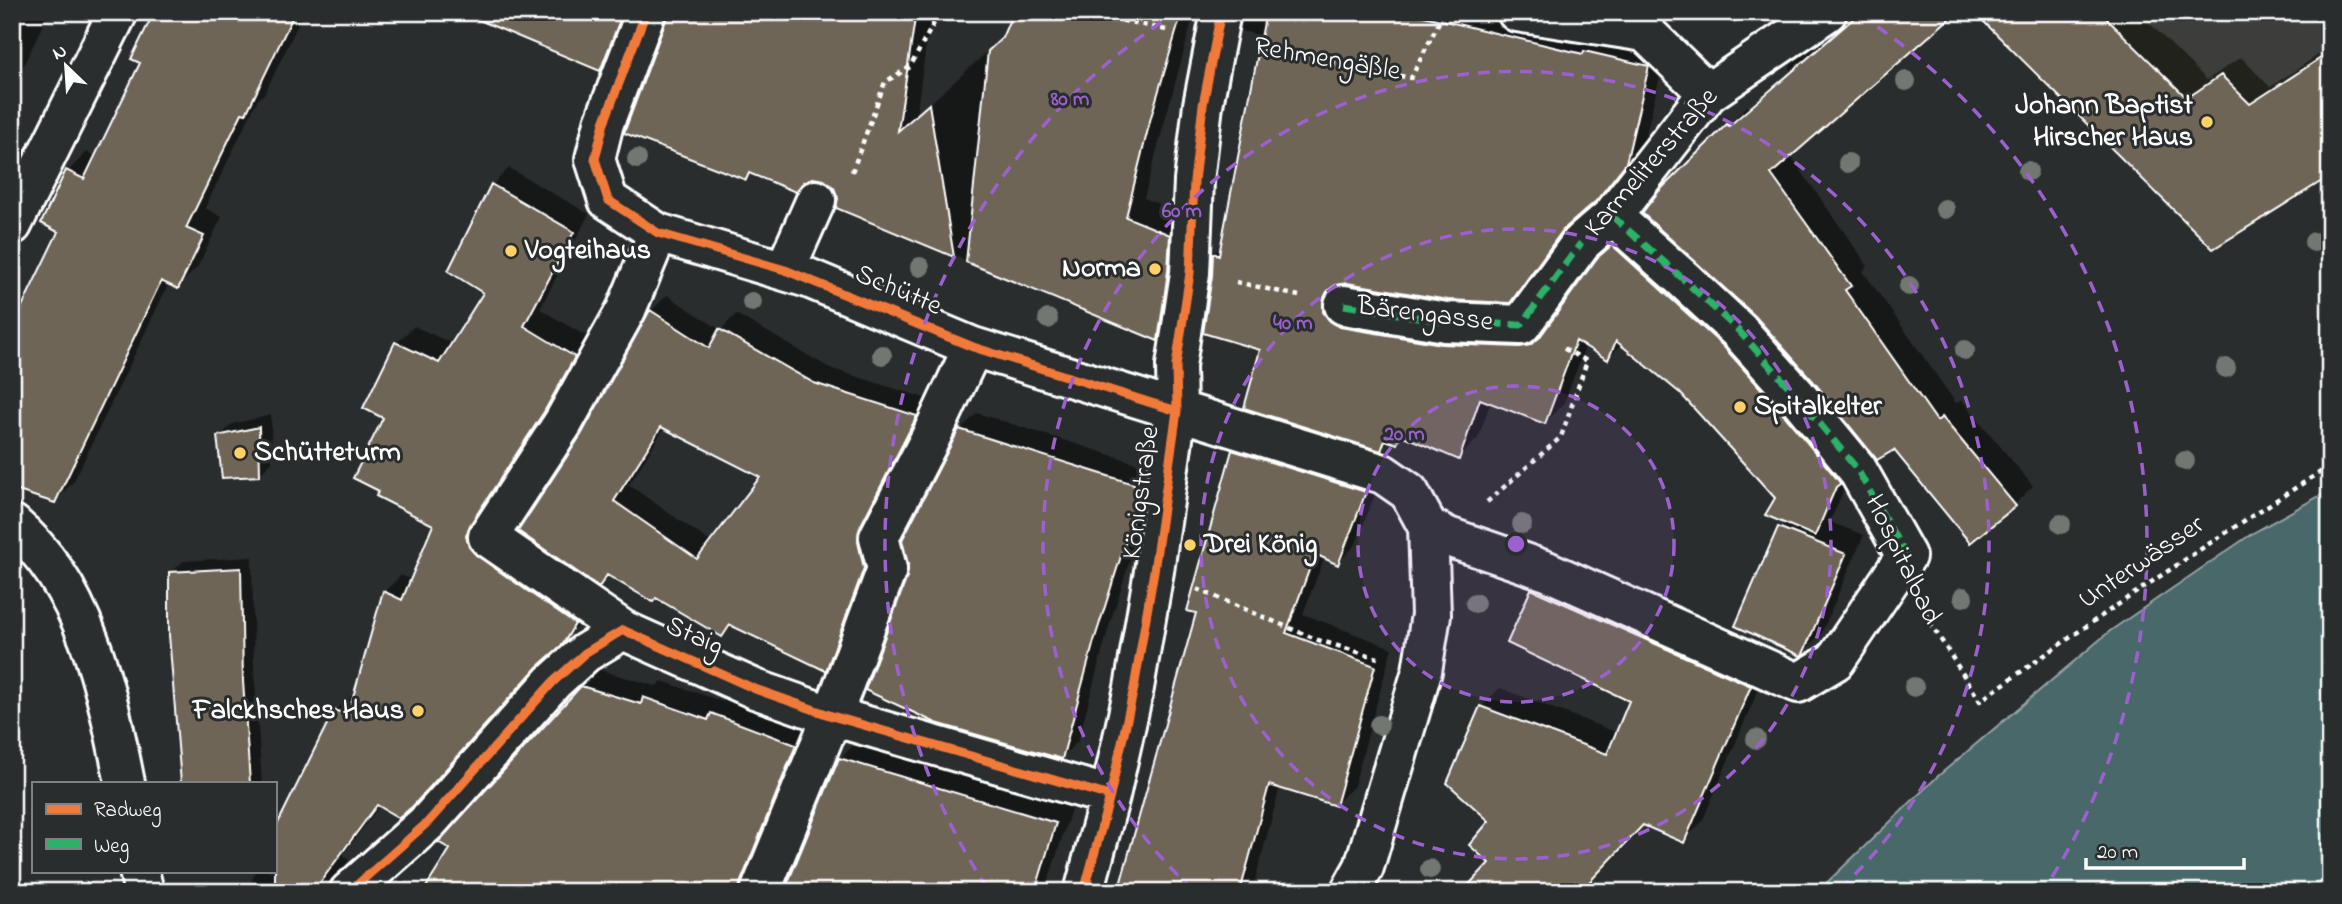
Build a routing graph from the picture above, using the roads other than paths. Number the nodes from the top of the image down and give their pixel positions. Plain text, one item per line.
1 (118, 12) edge
2 (646, 12) edge
3 (1517, 12) edge
4 (1827, 12) edge
5 (1218, 26) edge
6 (1708, 93) junction
7 (816, 200) dead end
8 (1612, 216) junction
9 (12, 225) edge
10 (658, 233) junction
11 (1581, 243) joint
12 (786, 270) junction
13 (1344, 305) road end
14 (973, 347) junction
15 (1177, 411) junction
16 (12, 524) edge
17 (1438, 532) junction
18 (623, 630) junction
19 (832, 716) junction
20 (125, 782) edge
21 (1110, 796) junction
22 (139, 872) edge
23 (144, 892) edge
24 (349, 892) edge
25 (760, 892) edge
26 (1084, 892) edge
27 (1350, 892) edge

1 - 9 street
2 - 10 street, Schütte
3 - 6 street
4 - 6 street, Karmeliterstraße
5 - 15 street, Königstraße
6 - 8 street, Karmeliterstraße
7 - 12 street
8 - 11 street, Karmeliterstraße
8 - 17 street, Hospitalbad
10 - 12 street, Schütte
10 - 18 street
11 - 13 street, Bärengasse
12 - 14 street, Schütte
14 - 15 street, Schütte
14 - 19 street
15 - 17 street, Schütte
15 - 21 street, Königstraße
16 - 20 street
17 - 27 street
18 - 19 street, Staig
18 - 24 street, Staig
19 - 21 street, Staig
19 - 25 street
21 - 26 street, Königstraße
22 - 23 street

